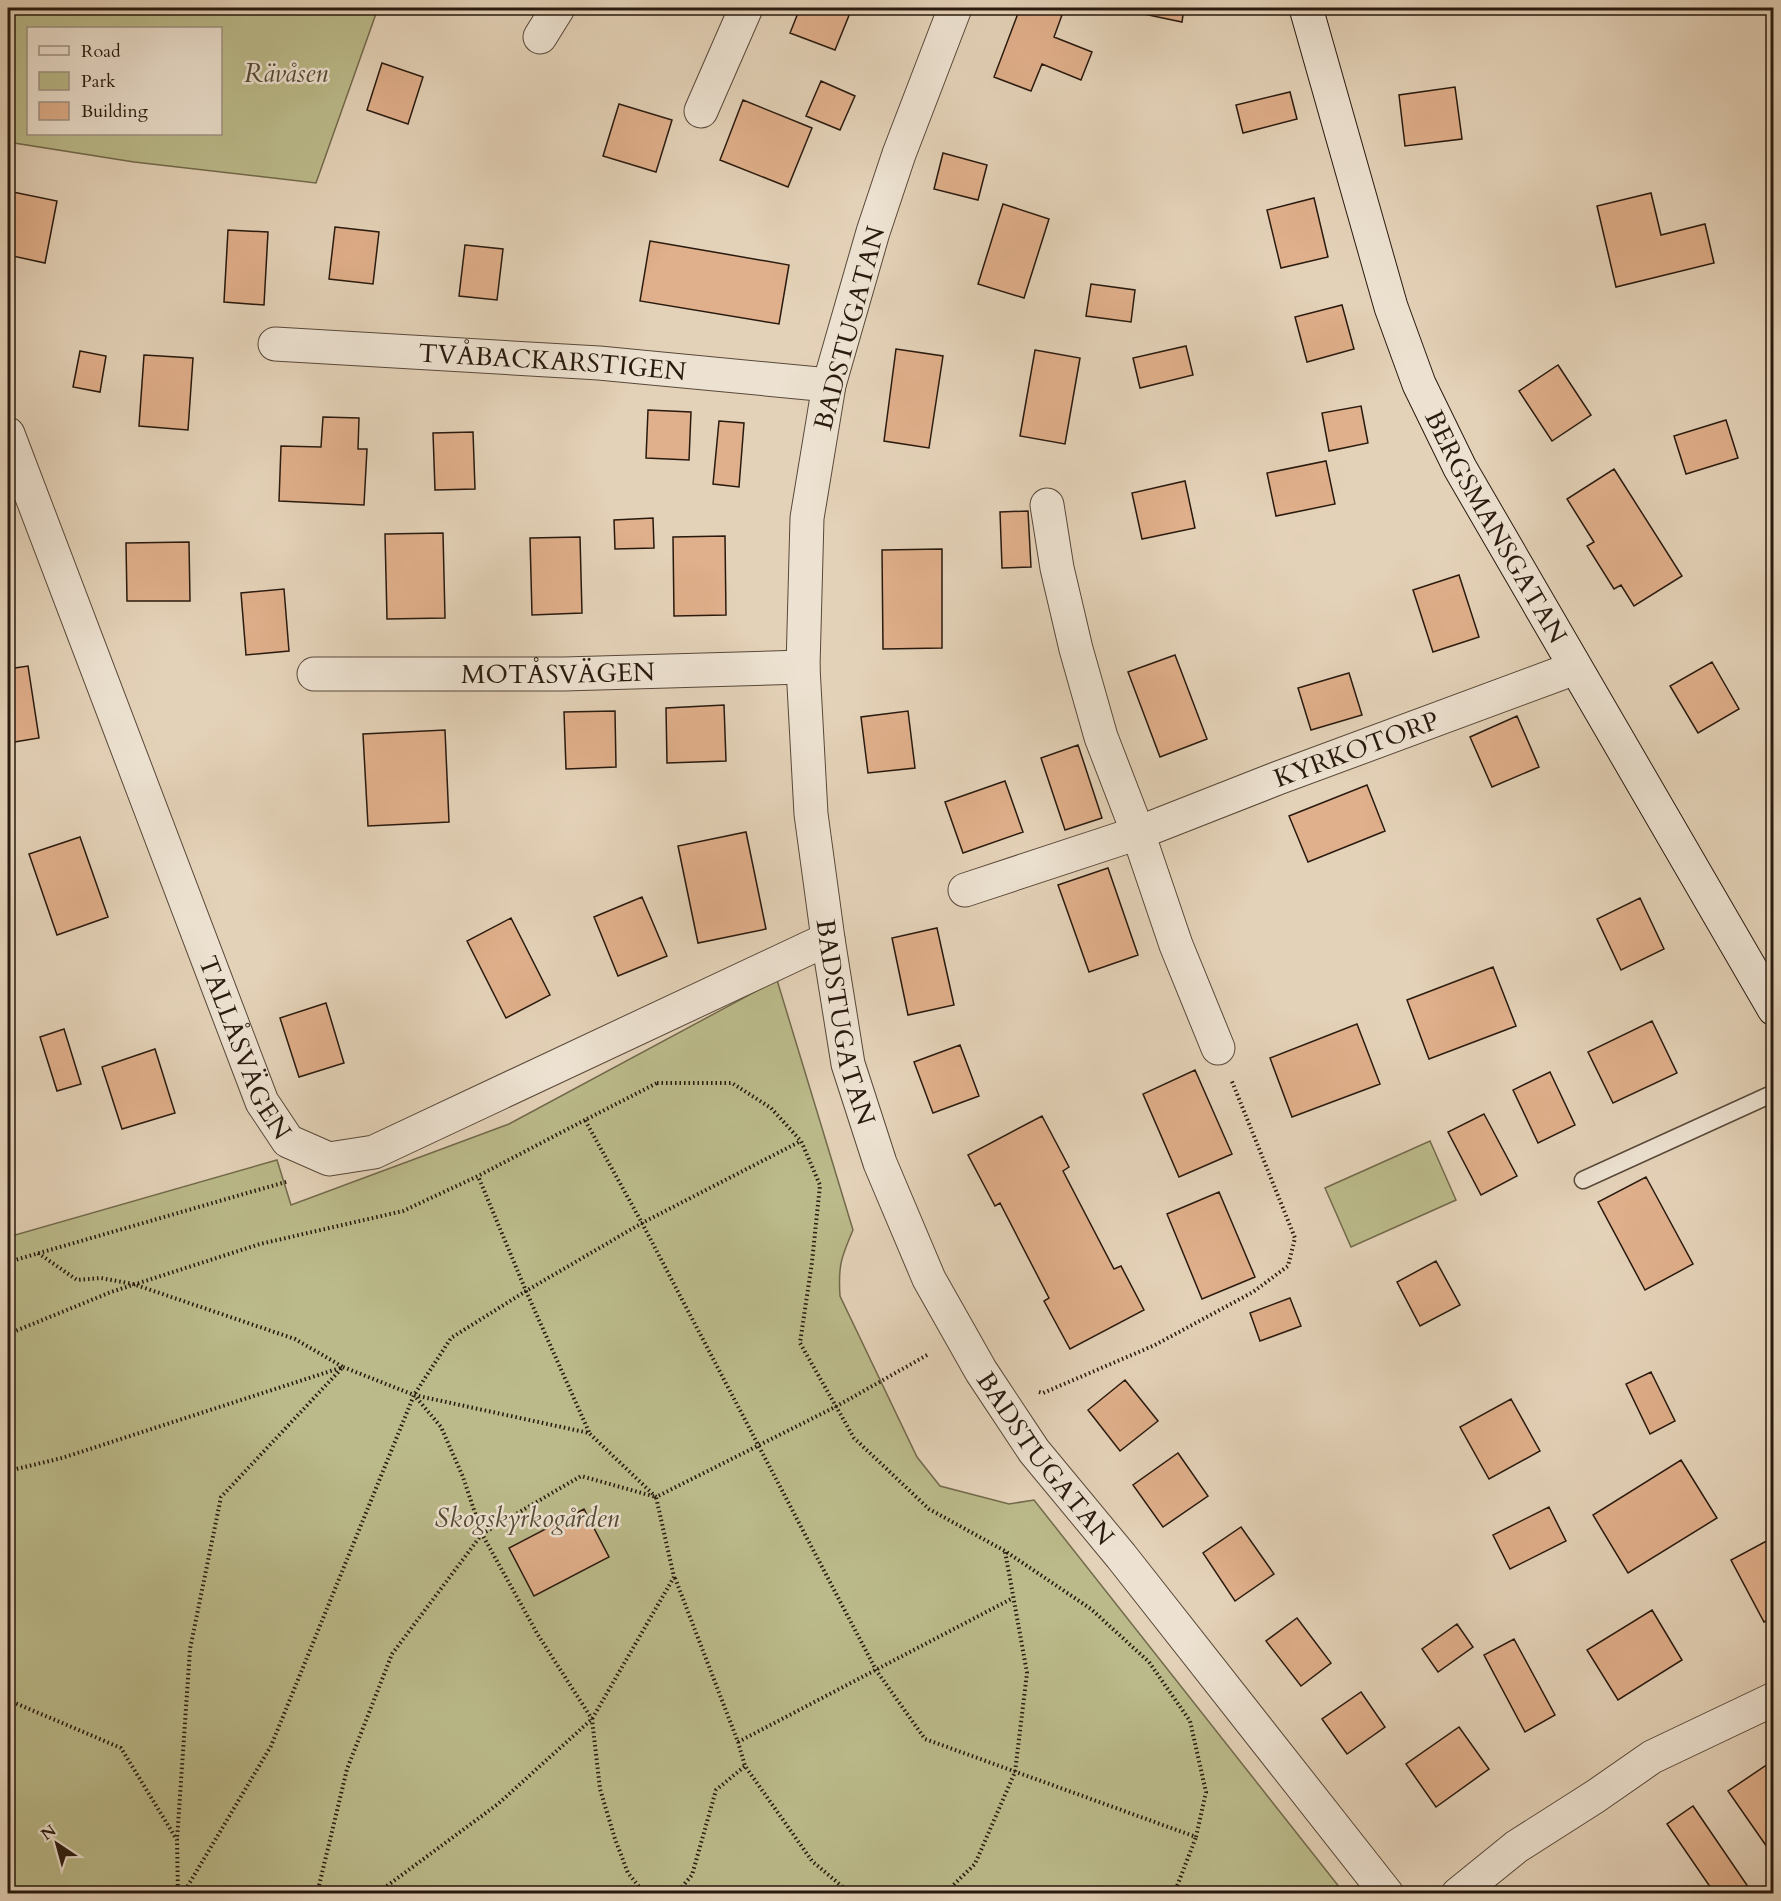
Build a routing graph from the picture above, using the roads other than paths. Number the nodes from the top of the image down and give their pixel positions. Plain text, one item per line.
1 (558, 8) edge
2 (746, 8) edge
3 (955, 8) edge
4 (1306, 8) edge
5 (540, 37) dead end
6 (701, 111) dead end
7 (275, 344) dead end
8 (829, 385) junction
9 (8, 434) edge
10 (1047, 505) dead end
11 (803, 667) junction
12 (1575, 668) junction
13 (314, 674) dead end
14 (1138, 833) junction
15 (965, 890) dead end
16 (828, 939) junction
17 (1773, 1009) edge
18 (1218, 1048) road end
19 (1773, 1093) edge
20 (1583, 1180) dead end
21 (1773, 1699) edge
22 (1387, 1893) edge
23 (1458, 1893) edge

1 - 5 street
2 - 6 street
3 - 8 street, BADSTUGATAN
4 - 12 street, BERGSMANSGATAN
7 - 8 street, TVÅBACKARSTIGEN
8 - 11 street, BADSTUGATAN
9 - 16 street, TALLÅSVÄGEN
10 - 14 street
11 - 13 street, MOTÅSVÄGEN
11 - 16 street, BADSTUGATAN
12 - 14 street, KYRKOTORP
12 - 17 street, BERGSMANSGATAN
14 - 15 street, KYRKOTORP
14 - 18 street
16 - 22 street, BADSTUGATAN
19 - 20 lane
21 - 23 street

